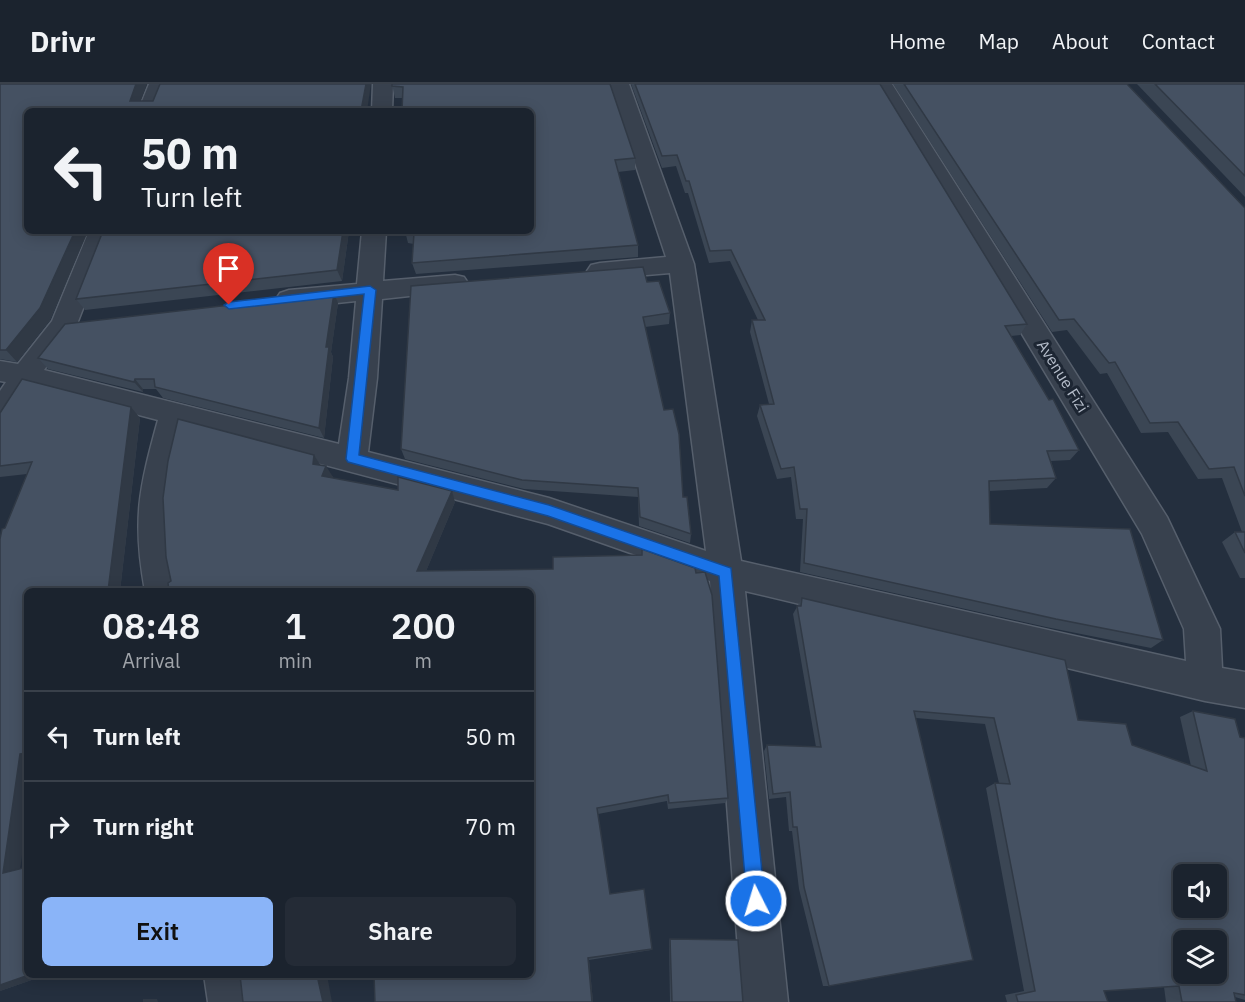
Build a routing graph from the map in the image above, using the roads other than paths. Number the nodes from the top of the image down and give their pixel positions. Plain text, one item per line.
1 (159, 84) edge
2 (383, 84) edge
3 (619, 84) edge
4 (882, 84) edge
5 (149, 108) edge
6 (382, 108) edge
7 (100, 234) edge
8 (374, 234) edge
9 (681, 264) junction
10 (576, 273) edge
11 (483, 281) edge
12 (370, 290) junction
13 (264, 301) edge
14 (12, 373) edge
15 (0, 414) edge
16 (174, 414) junction
17 (352, 459) junction
18 (726, 572) junction
19 (161, 588) edge
20 (1205, 683) junction
21 (1245, 690) edge
22 (227, 978) edge
23 (231, 1002) edge
24 (765, 1002) edge

1 - 5 street
2 - 6 street
3 - 9 street
4 - 20 street, Avenue Fizi
7 - 14 street
8 - 12 street
9 - 10 street
9 - 18 street
11 - 12 street
12 - 13 street
12 - 17 street
14 - 15 street
14 - 16 street
16 - 17 street
16 - 19 street
17 - 18 street
18 - 20 street
18 - 24 street
20 - 21 street
22 - 23 street

